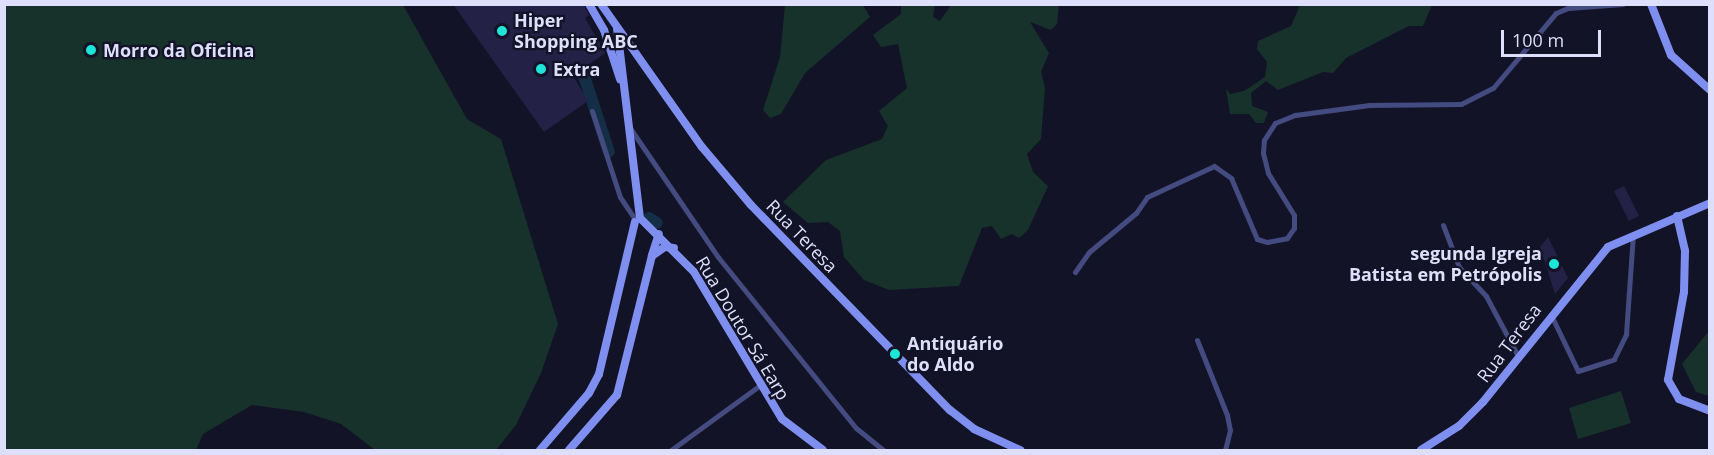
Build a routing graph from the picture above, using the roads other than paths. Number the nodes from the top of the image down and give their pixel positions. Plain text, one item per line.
1 (589, 4) edge
2 (601, 4) edge
3 (1623, 4) edge
4 (1651, 4) edge
5 (609, 16) junction
6 (601, 22) junction
7 (617, 26) junction
8 (622, 82) junction
9 (1710, 90) edge
10 (592, 111) dead end
11 (630, 128) junction
12 (1710, 203) edge
13 (1677, 216) junction
14 (637, 220) junction
15 (1443, 225) dead end
16 (1634, 233) junction
17 (659, 234) junction
18 (674, 248) junction
19 (652, 256) junction
20 (1075, 272) dead end
21 (1550, 314) junction
22 (1197, 340) dead end
23 (1518, 356) junction
24 (760, 385) junction
25 (1710, 411) edge
26 (540, 450) edge
27 (569, 450) edge
28 (671, 450) edge
29 (823, 450) edge
30 (883, 450) edge
31 (1020, 450) edge
32 (1225, 450) edge
33 (1421, 450) edge

1 - 6 main road
2 - 5 main road, Rua Teresa
3 - 20 street
4 - 9 main road
5 - 6 main road
5 - 7 main road, Rua Teresa
6 - 8 main road
7 - 8 main road
7 - 31 main road, Rua Teresa
8 - 11 main road
10 - 14 street
11 - 14 main road
11 - 30 street
12 - 13 main road, Rua Teresa
13 - 16 main road, Rua Teresa
13 - 25 main road
14 - 17 main road, Rua Doutor Sá Earp
14 - 26 main road
15 - 23 street
16 - 21 main road, Rua Teresa
16 - 21 street
17 - 18 main road, Rua Doutor Sá Earp
17 - 19 main road
18 - 19 main road
18 - 24 main road, Rua Doutor Sá Earp
19 - 27 main road
21 - 23 main road, Rua Teresa
22 - 32 street
23 - 33 main road, Rua Teresa
24 - 28 street
24 - 29 main road, Rua Doutor Sá Earp

